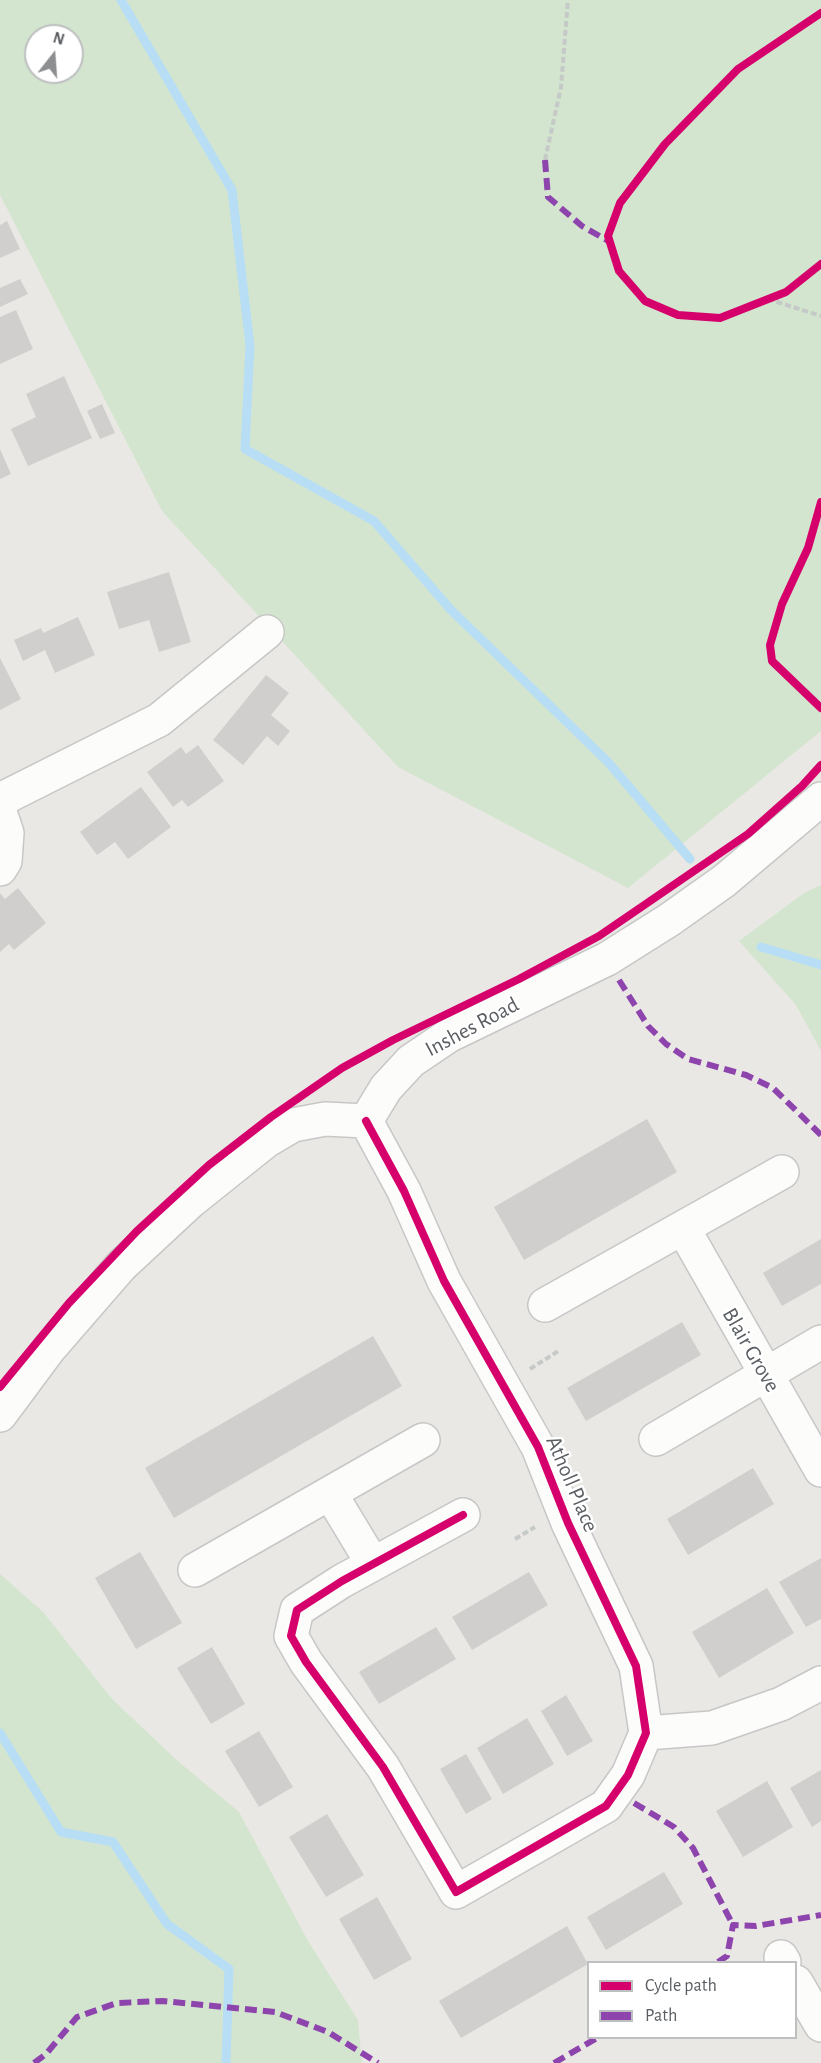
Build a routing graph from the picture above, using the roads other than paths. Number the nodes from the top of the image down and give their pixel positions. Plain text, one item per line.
1 (267, 632) dead end
2 (821, 799) edge
3 (0, 800) edge
4 (0, 812) edge
5 (0, 869) edge
6 (366, 1121) junction
7 (782, 1172) dead end
8 (683, 1228) junction
9 (545, 1305) dead end
10 (821, 1342) edge
11 (765, 1375) junction
12 (0, 1415) edge
13 (656, 1439) dead end
14 (423, 1440) dead end
15 (821, 1470) edge
16 (330, 1493) junction
17 (463, 1515) dead end
18 (373, 1564) junction
19 (195, 1570) dead end
20 (821, 1683) edge
21 (646, 1732) junction
22 (797, 1984) edge
23 (821, 2025) edge

1 - 3 street
2 - 6 street, Inshes Road
4 - 5 street
6 - 12 street
6 - 21 street, Atholl Place
7 - 8 street
8 - 9 street
8 - 11 street, Blair Grove
10 - 11 street
11 - 13 street
11 - 15 street, Blair Grove
14 - 16 street
16 - 18 street
16 - 19 street
17 - 18 street
18 - 21 street
20 - 21 street
22 - 23 street

